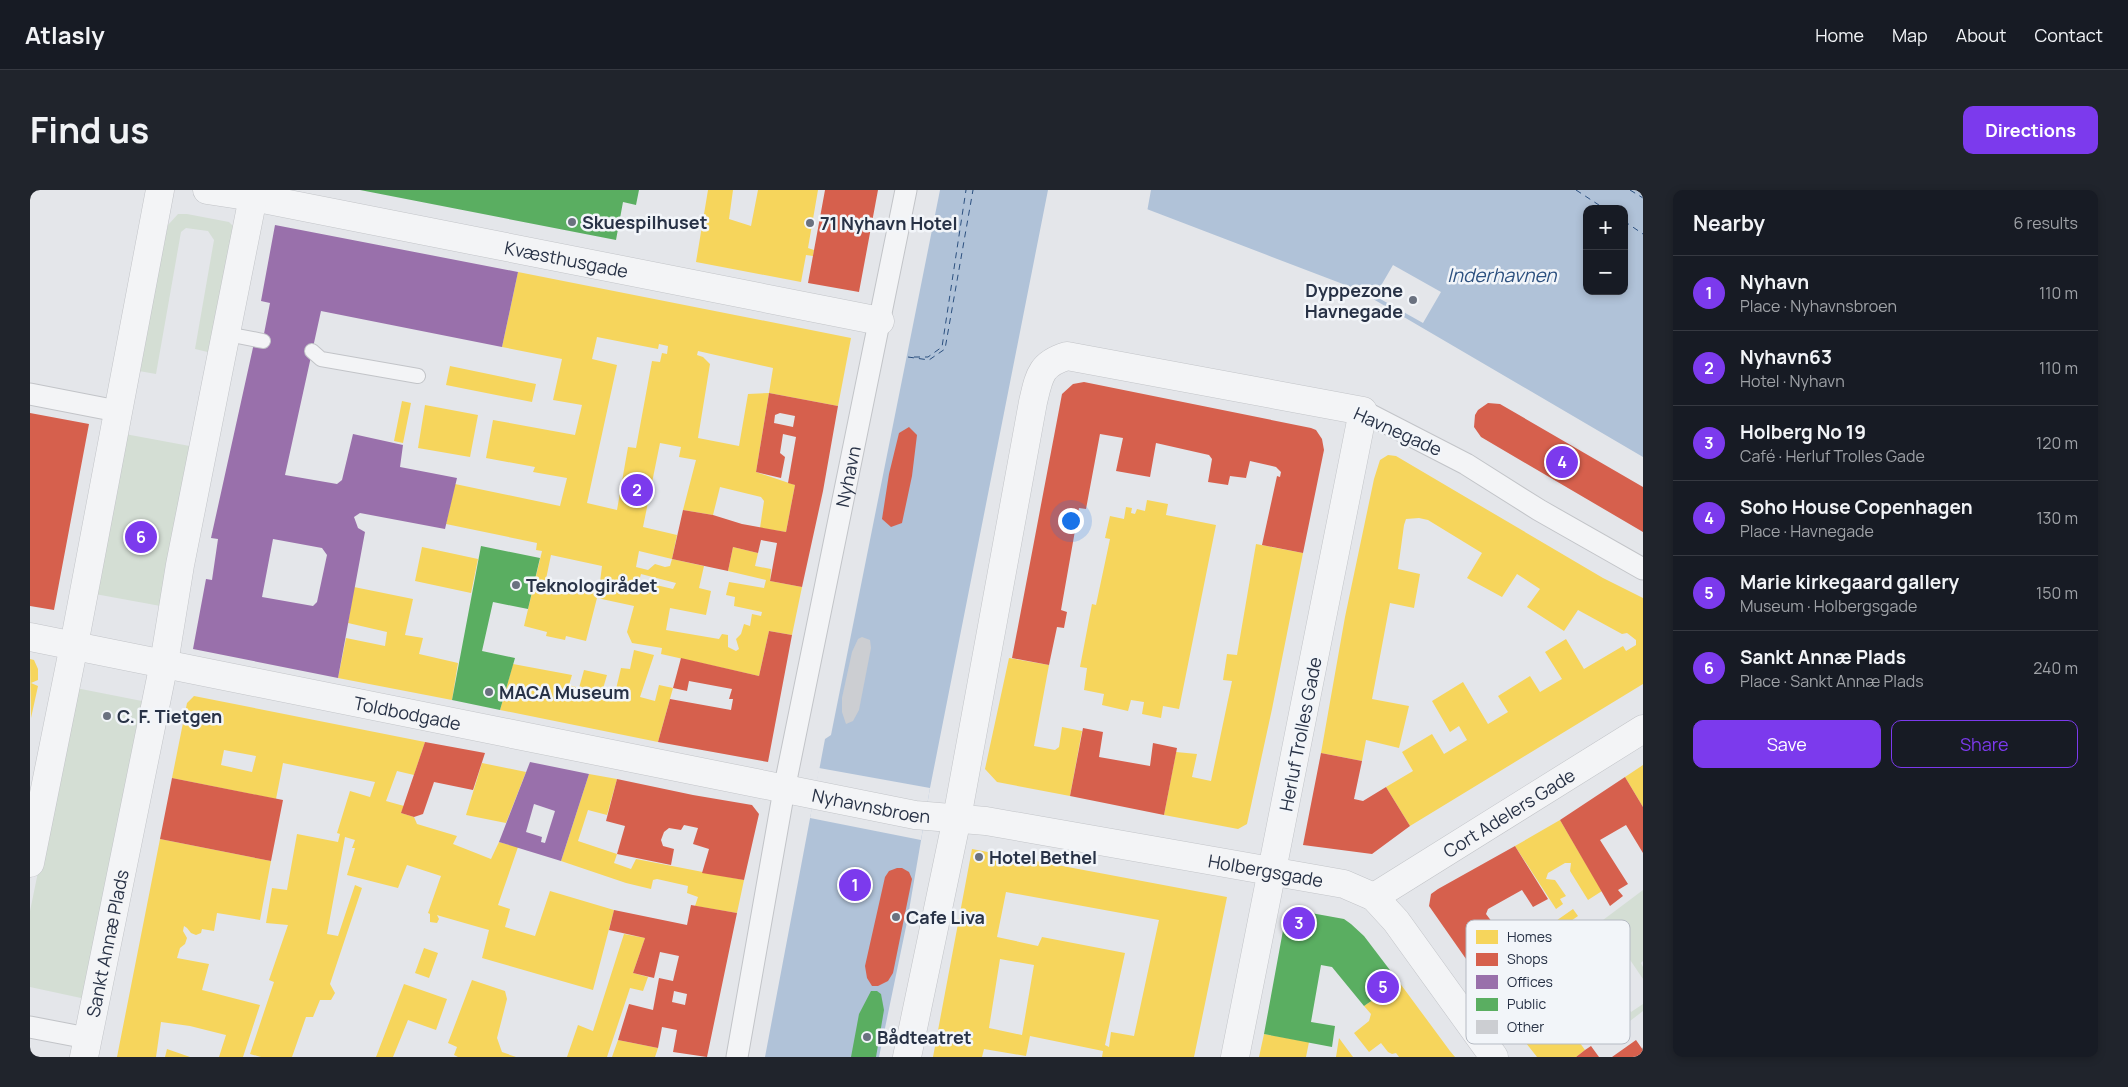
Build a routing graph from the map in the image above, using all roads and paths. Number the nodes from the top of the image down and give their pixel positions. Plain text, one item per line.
1 (160, 190) edge
2 (212, 190) edge
3 (906, 190) edge
4 (253, 197) junction
5 (880, 320) junction
6 (226, 334) junction
7 (263, 341) dead end
8 (312, 351) dead end
9 (418, 376) dead end
10 (30, 394) edge
11 (117, 411) junction
12 (1363, 411) junction
13 (1643, 569) edge
14 (30, 637) edge
15 (74, 645) junction
16 (164, 663) junction
17 (1643, 729) edge
18 (784, 790) junction
19 (957, 818) junction
20 (30, 862) edge
21 (1273, 871) junction
22 (1374, 897) junction
23 (1466, 1018) edge
24 (30, 1027) edge
25 (1485, 1044) edge
26 (86, 1048) edge
27 (737, 1057) edge
28 (907, 1057) edge
29 (1235, 1057) edge
30 (1494, 1057) edge

1 - 11 street
2 - 4 street
3 - 5 street, Nyhavn
4 - 5 street, Kvæsthusgade
4 - 6 street, Sankt Annæ Plads
5 - 18 street, Nyhavn
6 - 7 lane
6 - 16 street, Sankt Annæ Plads
8 - 9 lane
10 - 11 street
11 - 15 street
12 - 13 street, Havnegade
12 - 19 street, Havnegade
12 - 21 street, Herluf Trolles Gade
14 - 15 street, Toldbodgade
15 - 16 street, Toldbodgade
15 - 20 street
16 - 18 street, Toldbodgade
16 - 26 street, Sankt Annæ Plads
17 - 22 street, Cort Adelers Gade
18 - 19 street, Nyhavnsbroen
18 - 27 street, Nyhavn
19 - 21 street, Holbergsgade
19 - 28 street
21 - 22 street, Holbergsgade
21 - 29 street, Herluf Trolles Gade
22 - 23 street, Holbergsgade
24 - 26 street
25 - 30 street, Holbergsgade

